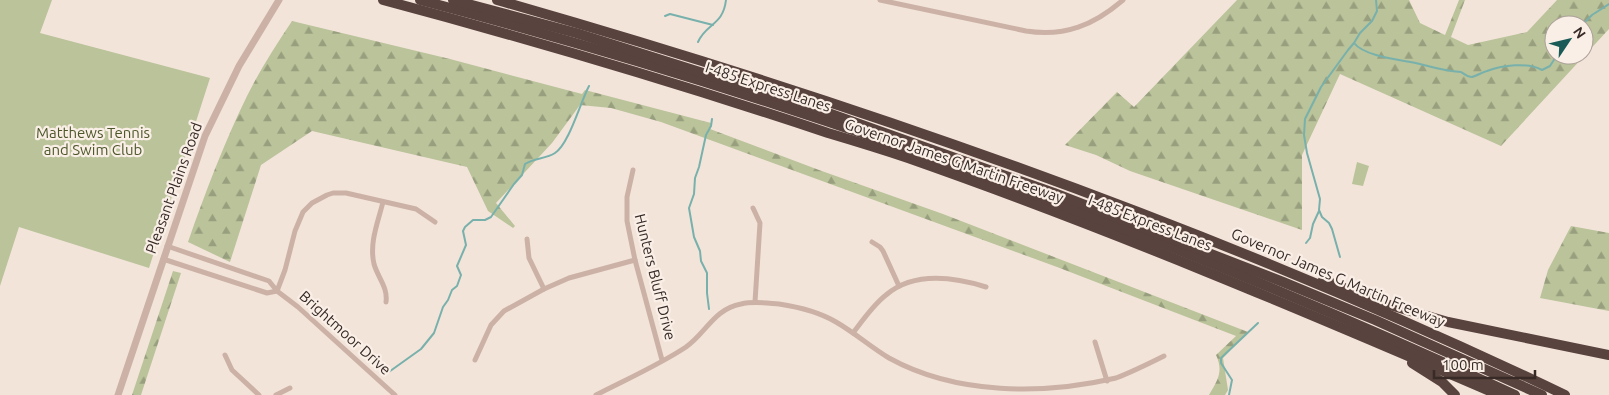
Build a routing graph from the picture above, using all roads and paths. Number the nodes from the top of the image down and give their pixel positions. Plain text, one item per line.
1 (279, 0) edge
2 (384, 0) edge
3 (420, 0) edge
4 (453, 0) edge
5 (497, 0) edge
6 (880, 0) edge
7 (1123, 0) edge
8 (633, 170) dead end
9 (383, 202) junction
10 (753, 208) dead end
11 (435, 222) dead end
12 (527, 239) dead end
13 (872, 242) dead end
14 (167, 246) junction
15 (163, 259) junction
16 (635, 260) junction
17 (1288, 272) junction
18 (899, 286) junction
19 (986, 287) dead end
20 (544, 289) junction
21 (277, 291) junction
22 (386, 302) dead end
23 (755, 302) junction
24 (853, 333) junction
25 (1372, 340) junction
26 (1095, 342) dead end
27 (225, 355) dead end
28 (1609, 355) edge
29 (1164, 356) dead end
30 (475, 360) dead end
31 (662, 360) junction
32 (1107, 381) junction
33 (290, 388) dead end
34 (1052, 393) edge
35 (118, 395) edge
36 (259, 395) edge
37 (276, 395) edge
38 (395, 395) edge
39 (596, 395) edge
40 (1455, 395) edge
41 (1499, 395) edge
42 (1515, 395) edge
43 (1542, 395) edge
44 (1565, 395) edge

1 - 14 street, Pleasant Plains Road
2 - 25 highway, Governor James G Martin Freeway
3 - 42 highway, I-485 Express Lanes
4 - 43 highway, I-485 Express Lanes
5 - 17 highway, Governor James G Martin Freeway
6 - 7 street
8 - 16 street, Hunters Bluff Drive
9 - 11 street
9 - 21 street
9 - 22 street
10 - 23 street
12 - 20 street
13 - 18 street
14 - 15 street, Pleasant Plains Road
14 - 21 street, Brightmoor Drive
15 - 21 street, Brightmoor Drive
15 - 35 street, Pleasant Plains Road
16 - 20 street
16 - 31 street, Hunters Bluff Drive
17 - 28 highway
17 - 44 highway, Governor James G Martin Freeway
18 - 19 street
18 - 24 street
20 - 30 street
21 - 38 street, Brightmoor Drive
23 - 24 street
23 - 31 street
24 - 34 street
25 - 40 highway
25 - 41 highway, Governor James G Martin Freeway
26 - 32 street
27 - 36 street
29 - 32 street
31 - 39 street
32 - 34 street
33 - 37 street

